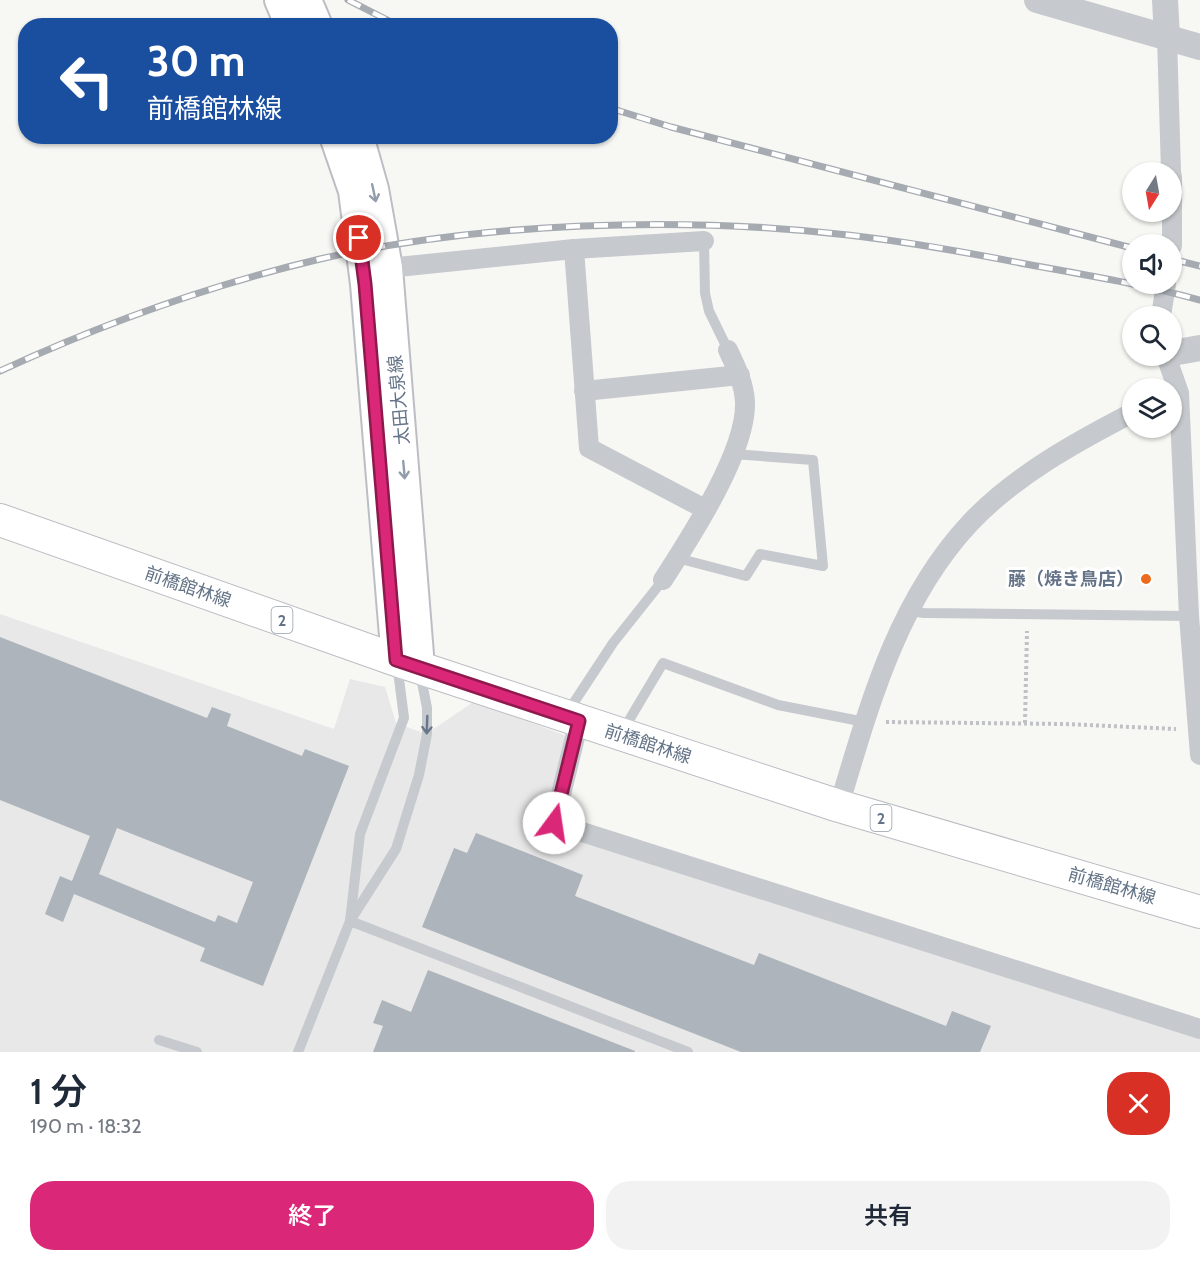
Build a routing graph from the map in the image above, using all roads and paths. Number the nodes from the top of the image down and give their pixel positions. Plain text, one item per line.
1 (279, 0) edge
2 (307, 0) edge
3 (1037, 0) edge
4 (1165, 0) edge
5 (287, 18) edge
6 (315, 18) edge
7 (1167, 37) junction
8 (1200, 47) edge
9 (337, 144) edge
10 (361, 144) edge
11 (1171, 162) edge
12 (704, 241) joint
13 (574, 249) junction
14 (388, 268) junction
15 (1200, 348) edge
16 (728, 350) joint
17 (1182, 351) edge
18 (740, 375) junction
19 (584, 391) junction
20 (1122, 418) edge
21 (1178, 438) edge
22 (733, 454) junction
23 (705, 509) junction
24 (0, 520) edge
25 (677, 558) junction
26 (663, 580) joint
27 (910, 611) junction
28 (1028, 615) junction
29 (1189, 616) junction
30 (408, 663) junction
31 (572, 719) junction
32 (865, 722) junction
33 (1024, 723) junction
34 (1199, 731) edge
35 (620, 735) junction
36 (1200, 756) edge
37 (839, 806) junction
38 (1200, 910) edge
39 (350, 921) junction
40 (1200, 1029) edge
41 (159, 1040) dead end
42 (197, 1052) edge
43 (298, 1052) edge
44 (688, 1052) edge

1 - 5 main road
2 - 6 main road
3 - 7 street
4 - 7 street
7 - 8 street
7 - 11 street
9 - 30 main road, 太田大泉線
10 -> 14 main road, 太田大泉線
12 - 13 street
12 - 16 lane
13 - 14 street
13 - 19 street
14 -> 30 main road, 太田大泉線
15 - 17 street
16 - 18 street
18 - 19 street
18 - 22 street
19 - 23 street
20 - 27 street
21 - 29 street
22 - 23 street
22 - 25 lane
23 - 25 street
24 - 30 main road, 前橋館林線 / 2
25 - 26 street
26 - 31 lane
27 - 28 lane
27 - 32 street
28 - 29 lane
28 - 33 path
29 - 34 street
30 - 31 main road, 前橋館林線 / 2
30 - 39 lane
30 -> 39 lane
31 - 35 main road, 前橋館林線 / 2
31 - 40 street
32 - 33 path
32 - 35 lane
32 - 37 street
33 - 34 path
34 - 36 street
35 - 37 main road, 前橋館林線 / 2
37 - 38 main road, 前橋館林線 / 2
39 - 43 lane
39 - 44 lane
41 - 42 lane

